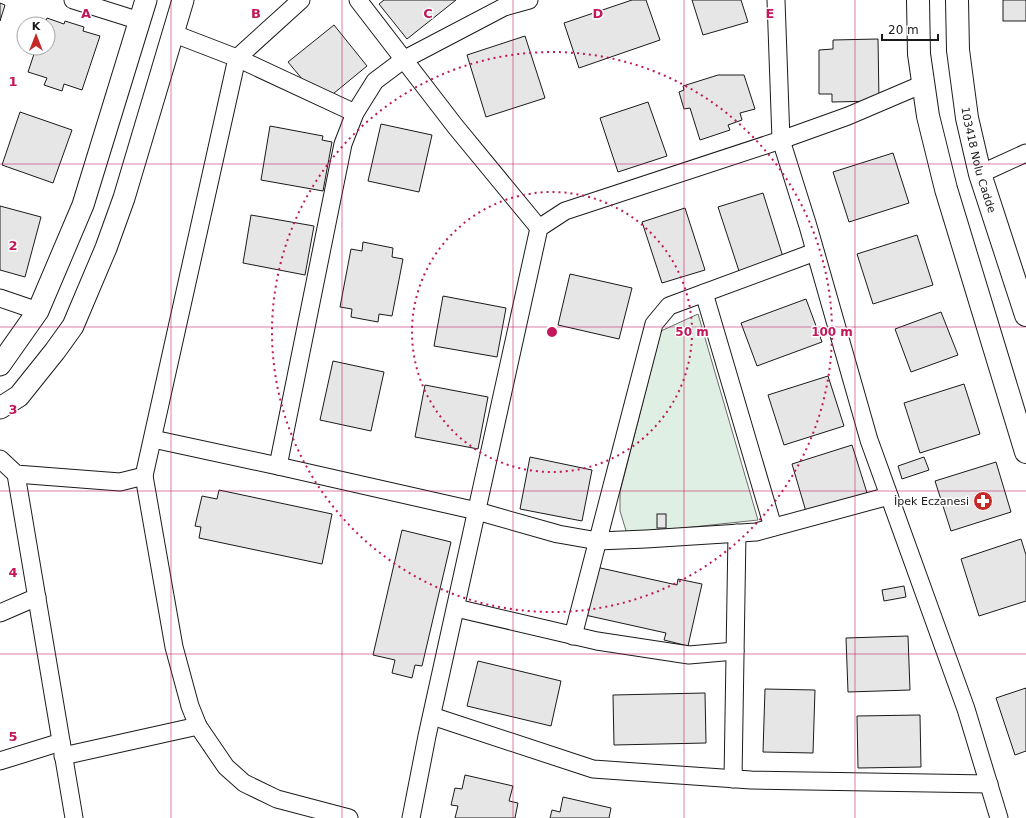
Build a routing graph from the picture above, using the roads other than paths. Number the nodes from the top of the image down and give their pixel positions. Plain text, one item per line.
1 (73, 0) edge
2 (146, 0) edge
3 (183, 0) edge
4 (301, 0) edge
5 (358, 0) edge
6 (528, 0) edge
7 (776, 0) edge
8 (918, 0) edge
9 (958, 0) edge
10 (140, 21) junction
11 (172, 33) junction
12 (237, 58) junction
13 (403, 60) junction
14 (924, 84) junction
15 (355, 112) junction
16 (781, 140) junction
17 (1026, 153) edge
18 (980, 174) junction
19 (539, 228) junction
20 (815, 252) junction
21 (704, 293) junction
22 (0, 298) edge
23 (38, 311) junction
24 (1026, 315) edge
25 (0, 365) edge
26 (0, 408) edge
27 (153, 439) junction
28 (1026, 452) edge
29 (0, 459) edge
30 (278, 466) junction
31 (16, 474) junction
32 (144, 476) junction
33 (889, 496) junction
34 (477, 511) junction
35 (773, 527) junction
36 (737, 533) junction
37 (598, 541) junction
38 (37, 597) junction
39 (456, 608) junction
40 (0, 613) edge
41 (573, 636) junction
42 (735, 651) junction
43 (432, 716) junction
44 (198, 726) junction
45 (62, 749) junction
46 (0, 761) edge
47 (733, 779) junction
48 (989, 784) junction
49 (74, 818) edge
50 (349, 818) edge
51 (412, 818) edge
52 (999, 818) edge

1 - 10 street
2 - 10 street
3 - 11 street
4 - 12 street
5 - 13 street
6 - 13 street
7 - 16 street
8 - 14 main road
9 - 18 main road, 103418 Nolu Cadde
10 - 23 street
11 - 12 street
11 - 26 street
12 - 15 street
12 - 27 street
13 - 15 street
13 - 19 street
14 - 16 street
14 - 28 main road
15 - 30 street
16 - 19 street
16 - 20 street
17 - 18 street
18 - 24 main road, 103418 Nolu Cadde
19 - 34 street
20 - 21 street
20 - 33 street
21 - 35 street
21 - 37 street
22 - 23 street
23 - 25 street
27 - 30 street
27 - 32 street
29 - 31 street
30 - 34 street
31 - 32 street
31 - 38 street
32 - 44 street
33 - 35 street
33 - 48 street
34 - 37 street
34 - 39 street
35 - 36 street
36 - 37 street
36 - 42 street
37 - 41 street
38 - 40 street
38 - 45 street
39 - 41 street
39 - 43 street
41 - 42 street
42 - 47 street
43 - 47 street
43 - 51 street
44 - 45 street
44 - 50 street
45 - 46 street
45 - 49 street
47 - 48 street
48 - 52 street

